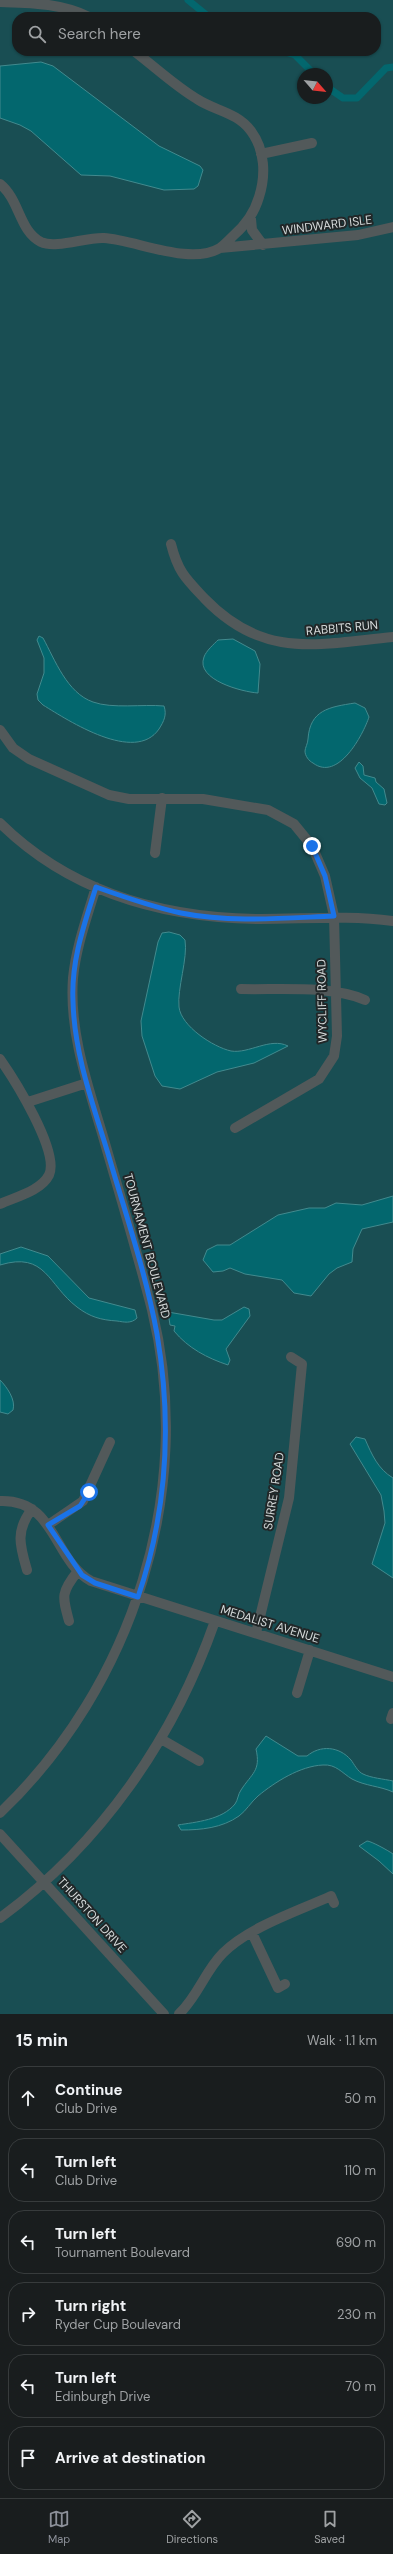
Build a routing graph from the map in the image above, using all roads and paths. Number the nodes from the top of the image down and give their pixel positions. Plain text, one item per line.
1 (0, 2) edge
2 (77, 12) edge
3 (140, 56) edge
4 (312, 143) dead end
5 (261, 154) junction
6 (0, 184) edge
7 (251, 219) junction
8 (393, 227) edge
9 (263, 246) junction
10 (220, 248) junction
11 (170, 544) dead end
12 (393, 637) edge
13 (0, 730) edge
14 (162, 798) junction
15 (0, 823) edge
16 (155, 853) dead end
17 (96, 887) junction
18 (334, 916) junction
19 (393, 921) edge
20 (241, 990) dead end
21 (335, 992) junction
22 (365, 1000) dead end
23 (0, 1059) edge
24 (87, 1083) junction
25 (28, 1102) junction
26 (235, 1128) dead end
27 (0, 1204) edge
28 (291, 1357) dead end
29 (110, 1442) dead end
30 (0, 1501) edge
31 (32, 1510) junction
32 (48, 1525) junction
33 (27, 1570) dead end
34 (78, 1571) junction
35 (138, 1597) junction
36 (69, 1621) dead end
37 (215, 1621) junction
38 (256, 1633) junction
39 (310, 1650) junction
40 (393, 1677) edge
41 (297, 1693) dead end
42 (161, 1739) junction
43 (199, 1761) dead end
44 (0, 1813) edge
45 (0, 1834) edge
46 (44, 1882) junction
47 (334, 1903) dead end
48 (0, 1918) edge
49 (252, 1932) junction
50 (285, 1984) dead end
51 (164, 2014) edge
52 (178, 2014) edge

1 - 2 street
3 - 5 street
4 - 5 street
5 - 7 street
6 - 10 street, WINDWARD ISLE
7 - 9 street
7 - 10 street
8 - 9 street, WINDWARD ISLE
9 - 10 street, WINDWARD ISLE
11 - 12 street, RABBITS RUN
13 - 14 street, WYCLIFF ROAD
14 - 16 street
14 - 18 street, WYCLIFF ROAD
15 - 17 street
17 - 18 street
17 - 24 street, TOURNAMENT BOULEVARD
18 - 19 street
18 - 21 street, WYCLIFF ROAD
20 - 21 street
21 - 22 street
21 - 26 street, WYCLIFF ROAD
23 - 25 street
24 - 25 street
24 - 35 street, TOURNAMENT BOULEVARD
25 - 27 street
28 - 38 street, SURREY ROAD
29 - 32 street
30 - 31 street
31 - 32 street
31 - 33 street
32 - 34 street
34 - 35 street, MEDALIST AVENUE
34 - 36 street
35 - 37 street, MEDALIST AVENUE
35 - 44 street, TOURNAMENT BOULEVARD
37 - 38 street, MEDALIST AVENUE
37 - 42 street
38 - 39 street, MEDALIST AVENUE
39 - 40 street, MEDALIST AVENUE
39 - 41 street
42 - 43 street
42 - 46 street
45 - 46 street, THURSTON DRIVE
46 - 48 street
46 - 51 street, THURSTON DRIVE
47 - 49 street
49 - 50 street
49 - 52 street

